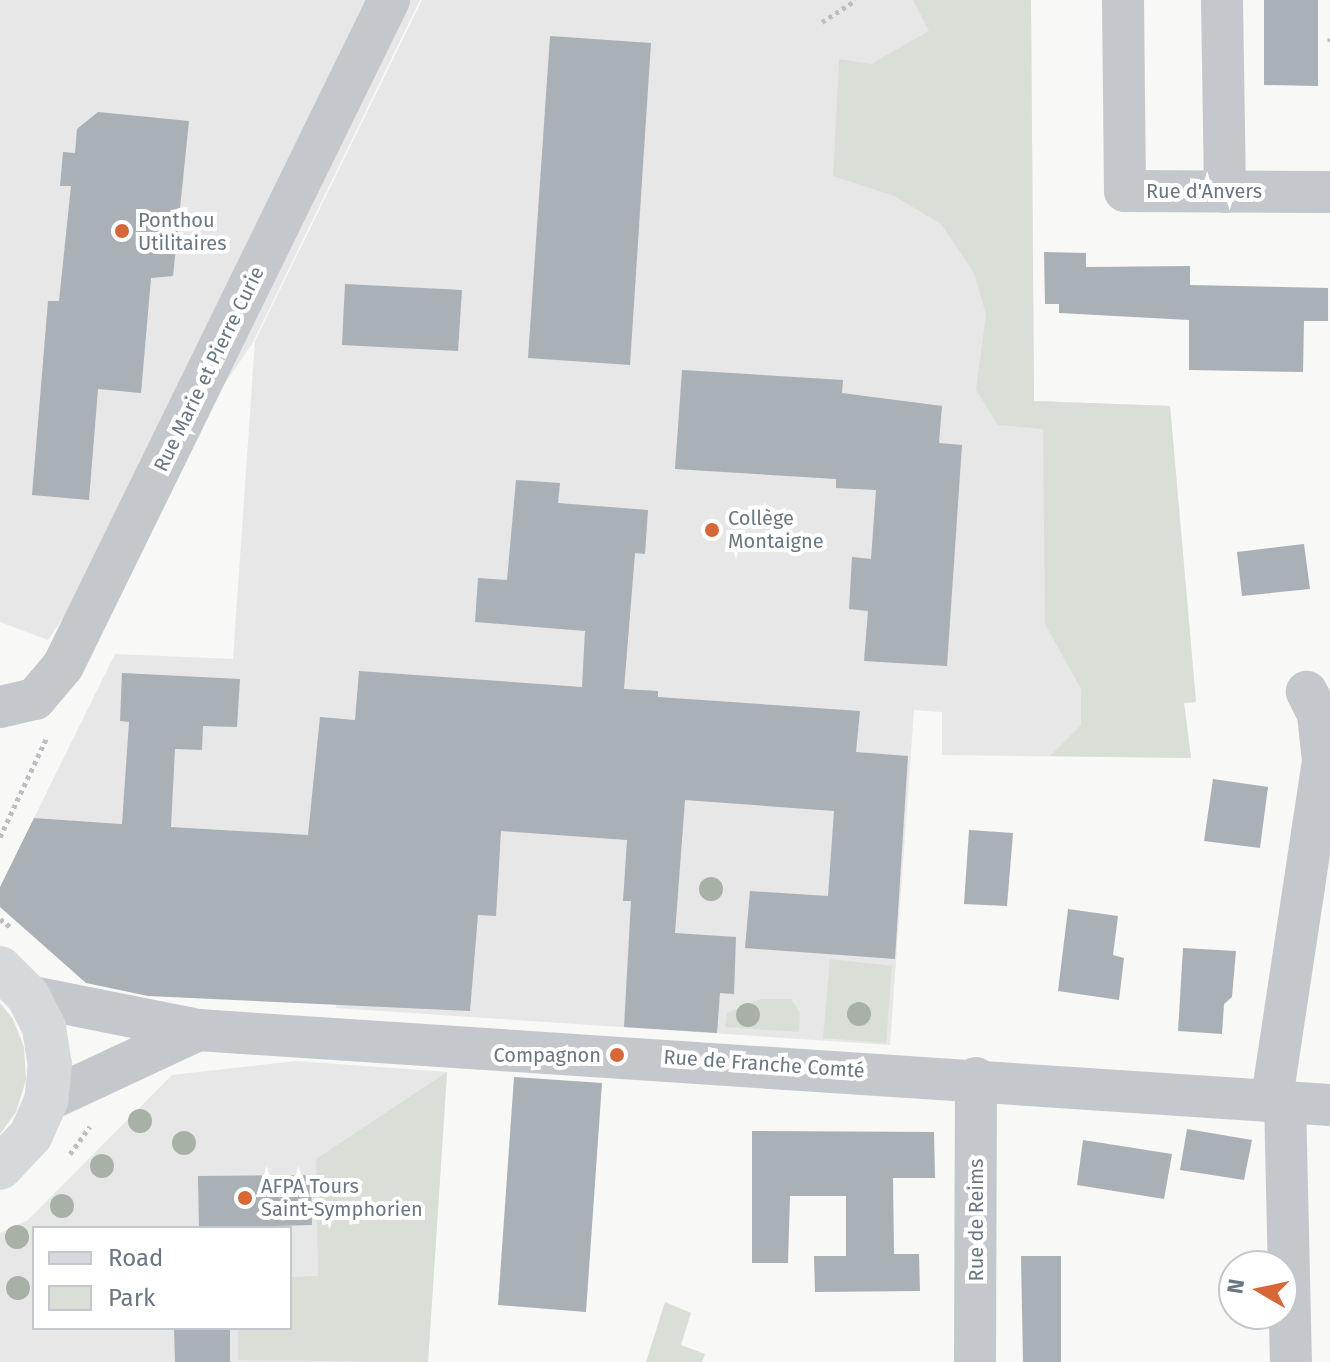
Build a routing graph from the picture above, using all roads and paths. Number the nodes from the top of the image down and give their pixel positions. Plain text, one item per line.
1 (389, 0) edge
2 (856, 0) edge
3 (1123, 0) edge
4 (1222, 0) edge
5 (822, 22) dead end
6 (1225, 192) junction
7 (1330, 192) edge
8 (1307, 692) dead end
9 (0, 707) edge
10 (48, 724) dead end
11 (0, 837) edge
12 (14, 982) edge
13 (198, 1030) junction
14 (976, 1078) junction
15 (1278, 1099) junction
16 (46, 1101) junction
17 (1330, 1105) edge
18 (0, 1168) edge
19 (975, 1362) edge
20 (1291, 1362) edge

1 - 9 street, Rue Marie et Pierre Curie
2 - 5 path
3 - 6 street, Rue d'Anvers
4 - 6 street
6 - 7 street, Rue d'Anvers
8 - 15 street
10 - 11 path
12 - 13 street, Rue de Franche Comté
12 - 16 main road
13 - 14 street, Rue de Franche Comté
13 - 16 street, Rue de Franche Comté
14 - 15 street, Rue de Franche Comté
14 - 19 street, Rue de Reims
15 - 17 street, Rue de Franche Comté
15 - 20 street
16 - 18 main road

